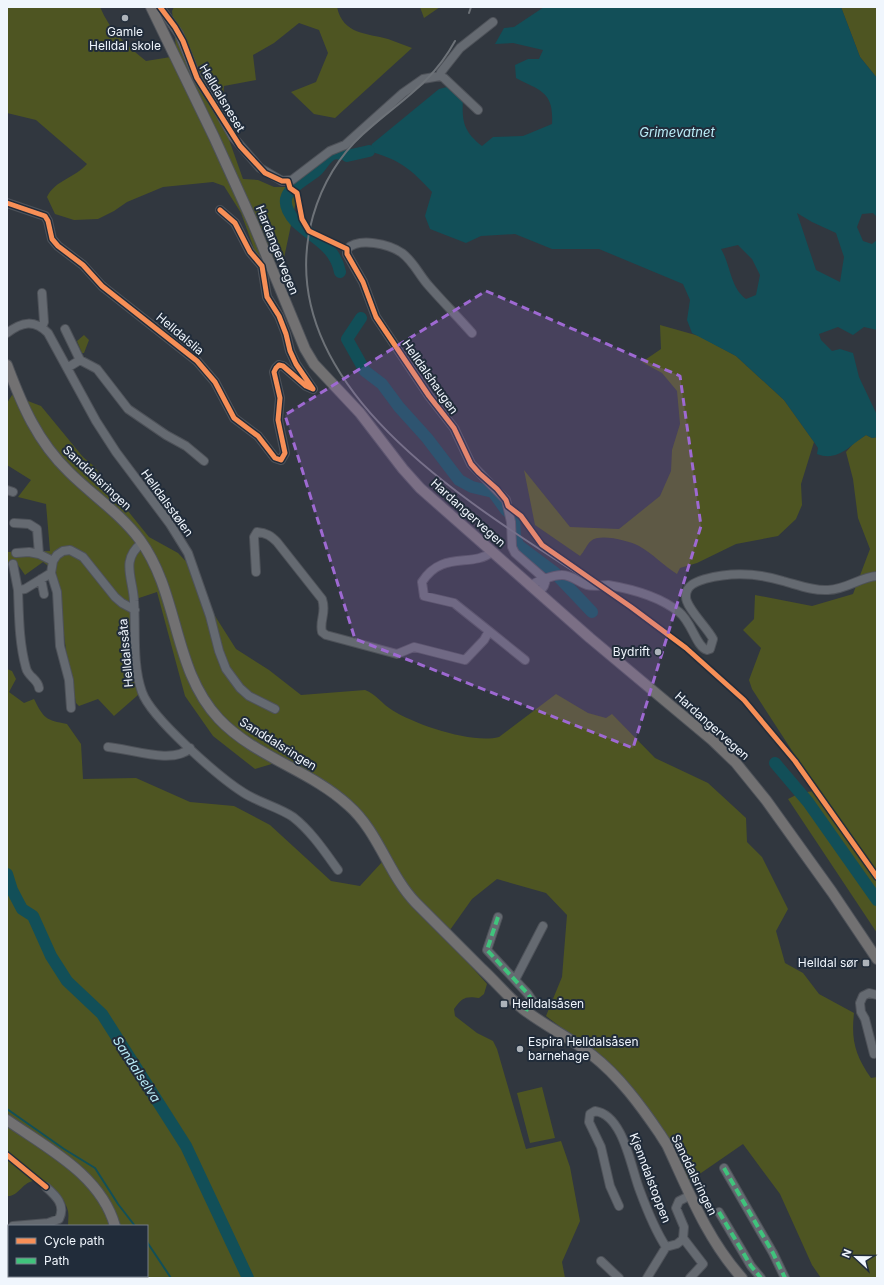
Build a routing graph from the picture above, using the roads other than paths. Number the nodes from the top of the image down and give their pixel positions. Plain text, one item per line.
1 (151, 7) edge
2 (160, 7) edge
3 (493, 22) dead end
4 (179, 34) junction
5 (167, 40) junction
6 (440, 76) junction
7 (478, 110) dead end
8 (7, 203) edge
9 (220, 210) dead end
10 (42, 293) dead end
11 (42, 327) junction
12 (65, 329) dead end
13 (7, 333) edge
14 (472, 333) dead end
15 (300, 340) junction
16 (288, 345) junction
17 (80, 360) junction
18 (7, 365) edge
19 (67, 368) junction
20 (204, 461) dead end
21 (14, 522) dead end
22 (142, 543) junction
23 (492, 552) junction
24 (16, 553) dead end
25 (38, 554) junction
26 (53, 561) junction
27 (14, 564) dead end
28 (256, 572) dead end
29 (51, 573) junction
30 (877, 576) edge
31 (548, 579) junction
32 (41, 580) junction
33 (530, 586) junction
34 (18, 590) junction
35 (44, 594) dead end
36 (539, 594) junction
37 (135, 610) junction
38 (490, 631) junction
39 (525, 660) dead end
40 (39, 688) dead end
41 (71, 708) dead end
42 (275, 709) dead end
43 (108, 747) dead end
44 (190, 748) junction
45 (338, 870) dead end
46 (498, 917) dead end
47 (543, 926) dead end
48 (877, 959) edge
49 (515, 980) junction
50 (877, 995) edge
51 (526, 1011) junction
52 (874, 1054) dead end
53 (7, 1120) edge
54 (724, 1168) dead end
55 (46, 1187) dead end
56 (689, 1196) junction
57 (619, 1206) dead end
58 (719, 1212) dead end
59 (25, 1225) edge
60 (115, 1225) edge
61 (683, 1238) junction
62 (666, 1246) junction
63 (601, 1261) dead end
64 (618, 1278) edge
65 (647, 1278) edge
66 (690, 1278) edge
67 (742, 1278) edge
68 (761, 1278) edge
69 (785, 1278) edge

1 - 5 main road, Hardangervegen
2 - 4 street, Helldalsneset
3 - 6 street
4 - 5 street
4 - 6 street, Helldalsneset
5 - 15 main road, Hardangervegen
6 - 7 street
8 - 16 street, Helldalslia
9 - 16 street, Helldalslia
10 - 11 street
11 - 13 street
11 - 19 street, Helldalsstølen
12 - 17 street
14 - 31 street, Helldalshaugen
15 - 16 street
15 - 23 main road, Hardangervegen
17 - 19 street
17 - 20 street
18 - 22 main road, Sanddalsringen
19 - 42 street, Helldalsstølen
21 - 25 street
22 - 37 street, Helldalssåta
22 - 51 main road, Sanddalsringen
23 - 33 main road, Hardangervegen
23 - 38 street
24 - 25 street
25 - 26 street
26 - 29 street
26 - 37 street, Helldalssåta
27 - 34 street
28 - 38 street
29 - 32 street
29 - 41 street
30 - 31 street
31 - 33 street
31 - 36 street
32 - 34 street
32 - 35 street
33 - 36 main road, Hardangervegen
34 - 40 street
36 - 48 main road, Hardangervegen
37 - 44 street, Helldalssåta
38 - 39 street
43 - 44 street
44 - 45 street, Helldalssåta
46 - 49 street
47 - 49 street
49 - 51 street
50 - 52 street
51 - 56 main road, Sanddalsringen
53 - 60 main road
54 - 69 street
55 - 59 street
56 - 61 street, Kjenndalstoppen
56 - 67 main road, Sanddalsringen
57 - 62 street, Kjenndalstoppen
58 - 68 street, Sanddalsringen
61 - 62 street
61 - 66 street
62 - 65 street
63 - 64 street

